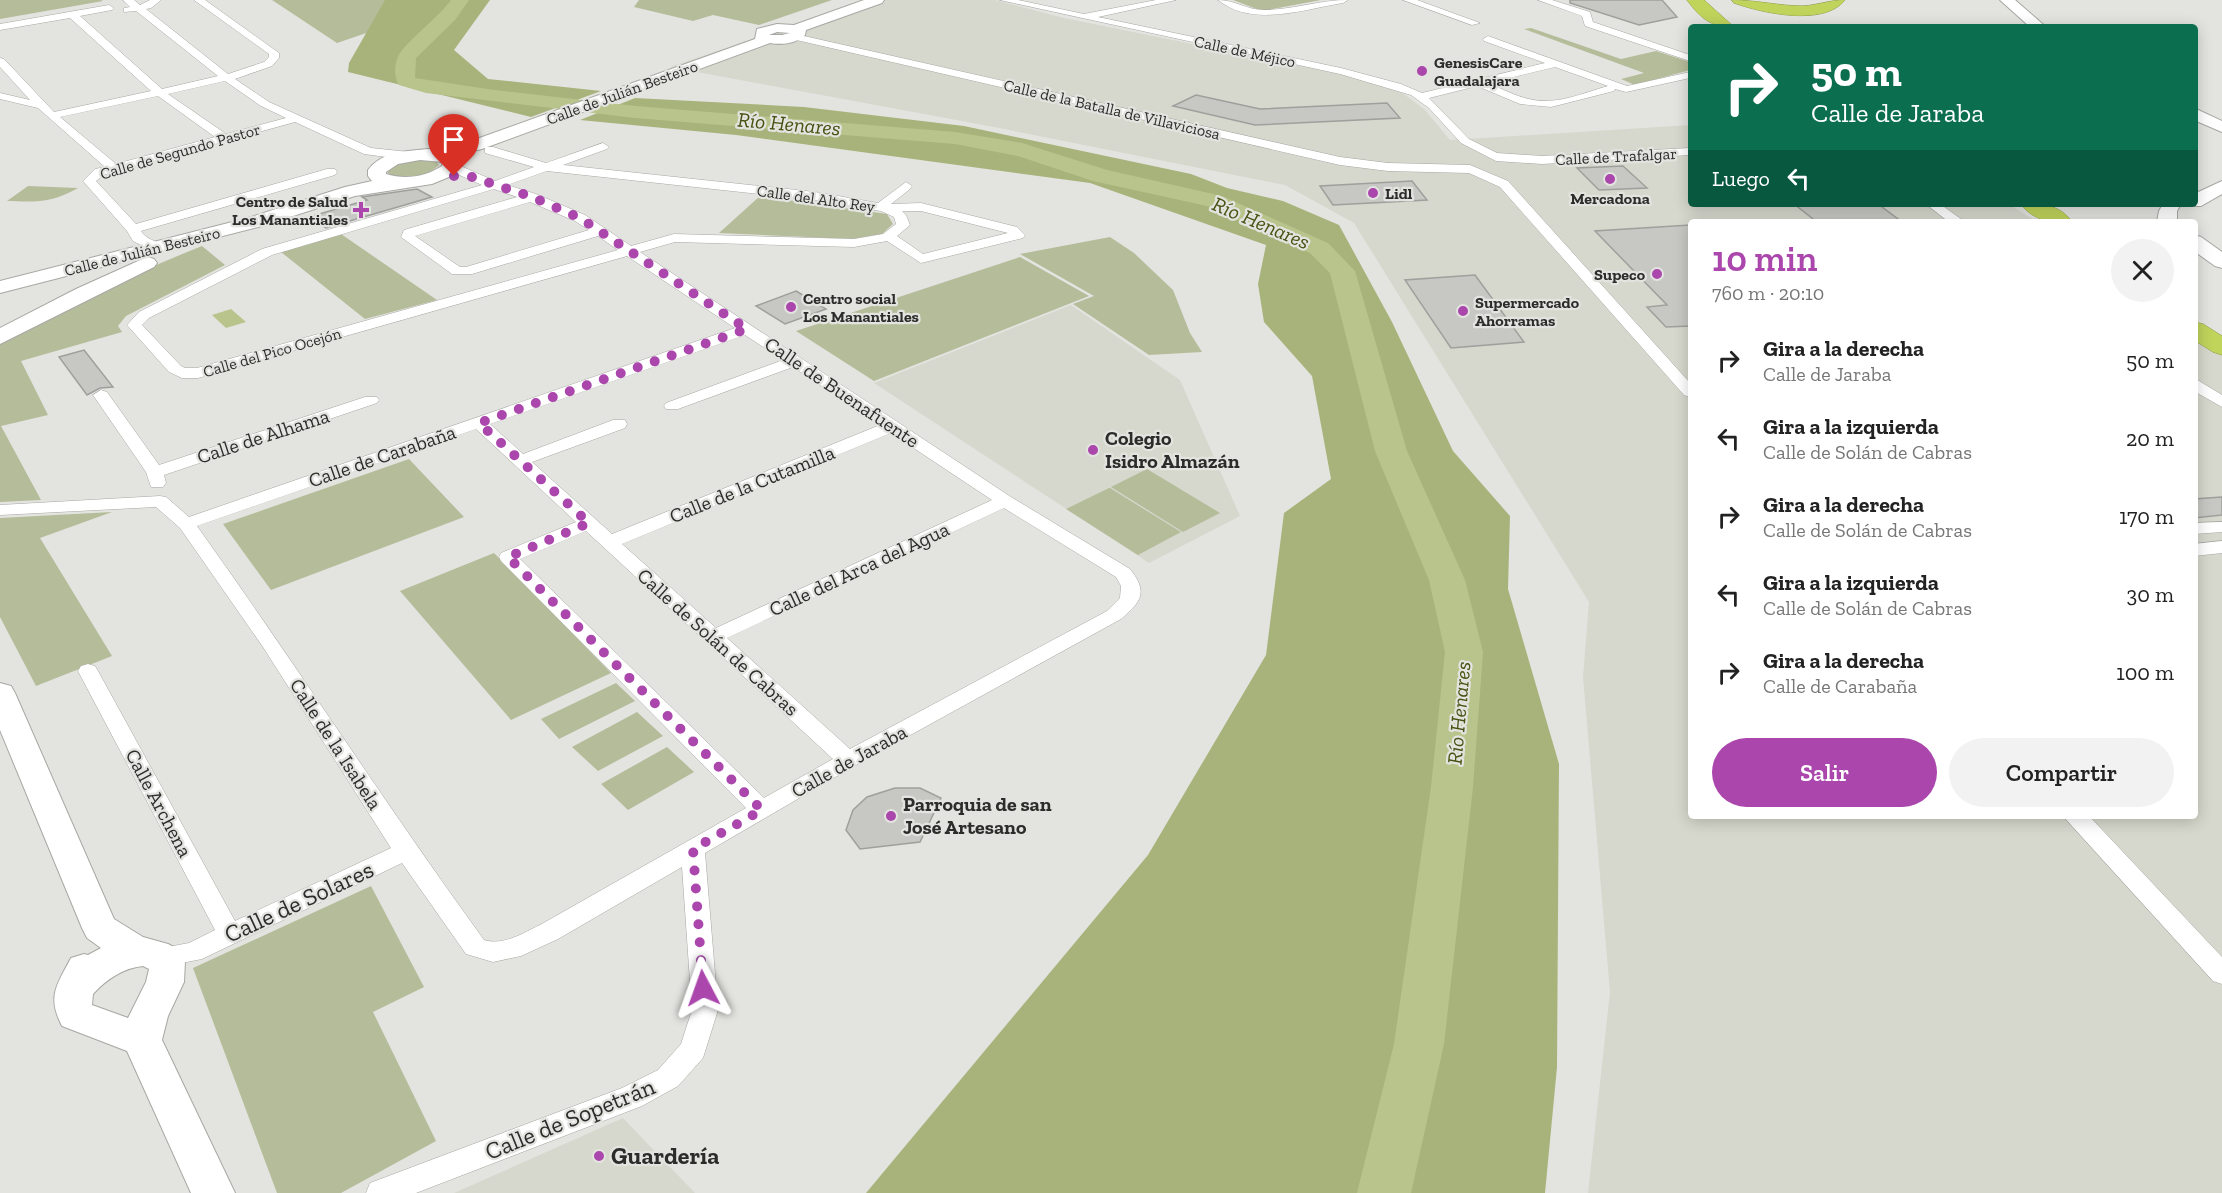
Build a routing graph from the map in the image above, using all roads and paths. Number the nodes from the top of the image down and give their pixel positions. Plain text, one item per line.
1 (123, 0) edge
2 (128, 0) edge
3 (156, 0) edge
4 (199, 0) edge
5 (877, 0) edge
6 (1005, 0) edge
7 (1123, 0) edge
8 (1171, 0) edge
9 (1223, 0) edge
10 (1343, 0) edge
11 (1408, 0) edge
12 (1543, 0) edge
13 (1695, 0) edge
14 (1712, 0) edge
15 (1727, 0) edge
16 (1740, 0) edge
17 (1819, 0) edge
18 (1837, 0) edge
19 (1996, 0) edge
20 (2007, 0) edge
21 (1853, 4) dead end
22 (1143, 5) junction
23 (109, 8) junction
24 (137, 8) junction
25 (1776, 8) junction
26 (72, 14) junction
27 (1079, 17) junction
28 (1475, 23) dead end
29 (1742, 23) edge
30 (1722, 24) edge
31 (1819, 24) edge
32 (2024, 24) edge
33 (2035, 24) edge
34 (0, 27) edge
35 (795, 33) junction
36 (1488, 39) dead end
37 (1688, 57) edge
38 (0, 61) edge
39 (1554, 64) junction
40 (1688, 75) edge
41 (227, 78) junction
42 (1478, 83) junction
43 (1610, 88) dead end
44 (28, 90) junction
45 (159, 92) junction
46 (0, 96) edge
47 (1420, 97) junction
48 (2198, 108) edge
49 (47, 111) junction
50 (2198, 115) edge
51 (297, 118) junction
52 (2222, 120) edge
53 (2222, 127) edge
54 (225, 138) junction
55 (1465, 141) junction
56 (482, 147) junction
57 (603, 147) dead end
58 (368, 151) junction
59 (1688, 152) edge
60 (429, 155) junction
61 (409, 156) junction
62 (1495, 157) junction
63 (1542, 160) junction
64 (1468, 163) junction
65 (547, 167) junction
66 (114, 168) junction
67 (447, 168) junction
68 (1506, 168) junction
69 (331, 172) dead end
70 (378, 172) junction
71 (2222, 174) edge
72 (397, 182) junction
73 (1504, 184) junction
74 (495, 185) junction
75 (906, 186) dead end
76 (2222, 186) edge
77 (2198, 187) edge
78 (351, 191) junction
79 (532, 197) junction
80 (2198, 200) edge
81 (1936, 207) edge
82 (2013, 207) edge
83 (2014, 207) edge
84 (2037, 207) edge
85 (884, 208) junction
86 (1954, 219) edge
87 (2028, 219) edge
88 (2033, 219) edge
89 (2056, 219) edge
90 (255, 222) junction
91 (133, 229) junction
92 (600, 231) junction
93 (887, 237) junction
94 (2198, 244) edge
95 (156, 247) junction
96 (630, 250) junction
97 (2198, 256) edge
98 (2222, 262) edge
99 (2222, 271) edge
100 (0, 287) edge
101 (0, 296) edge
102 (2198, 306) edge
103 (2222, 321) edge
104 (24, 324) junction
105 (2198, 324) edge
106 (747, 329) junction
107 (2198, 332) edge
108 (0, 337) edge
109 (2222, 339) edge
110 (2222, 347) edge
111 (794, 361) junction
112 (2198, 386) edge
113 (1688, 390) edge
114 (101, 395) dead end
115 (372, 400) dead end
116 (2222, 402) edge
117 (672, 406) dead end
118 (479, 423) junction
119 (619, 424) dead end
120 (893, 426) junction
121 (520, 461) junction
122 (155, 472) junction
123 (160, 501) junction
124 (1005, 501) junction
125 (0, 510) edge
126 (589, 523) junction
127 (186, 524) junction
128 (2222, 527) edge
129 (2198, 529) edge
130 (2222, 538) edge
131 (2198, 540) edge
132 (610, 543) junction
133 (2222, 548) edge
134 (2198, 550) edge
135 (1133, 593) joint
136 (713, 637) junction
137 (88, 670) dead end
138 (0, 693) edge
139 (848, 760) junction
140 (762, 810) junction
141 (2078, 819) edge
142 (693, 849) junction
143 (406, 851) junction
144 (100, 928) junction
145 (230, 935) junction
146 (494, 953) joint
147 (164, 965) junction
148 (2222, 974) edge
149 (77, 986) junction
150 (98, 1022) junction
151 (142, 1040) junction
152 (213, 1193) edge
153 (381, 1193) edge

1 - 23 street
2 - 24 street
3 - 24 street
4 - 41 street
5 - 35 street
6 - 27 street, Calle de Méjico
7 - 22 street
8 - 22 street
9 - 10 street
11 - 28 street
12 - 37 street
13 - 30 highway
14 - 29 highway
15 - 29 highway
16 - 25 highway
17 - 25 highway
18 - 25 highway
19 - 32 street
20 - 33 street
21 - 31 highway
22 - 27 street
23 - 24 street
23 - 26 street
24 - 41 street
26 - 34 street
26 - 45 street
27 - 47 street, Calle de Méjico
35 - 56 street, Calle de Julián Besteiro
35 - 64 street, Calle de la Batalla de Villaviciosa
36 - 39 street
38 - 44 street
39 - 40 street
39 - 42 street
41 - 45 street
41 - 51 street
42 - 43 street
42 - 47 street
44 - 46 street
44 - 49 street
45 - 49 street
45 - 54 street
46 - 49 street
47 - 55 street, Calle de Méjico
48 - 52 street
49 - 66 street
50 - 53 street
51 - 54 street, Calle de Segundo Pastor
51 - 58 street
54 - 66 street, Calle de Segundo Pastor
55 - 62 street, Calle de Méjico
55 - 64 street
56 - 60 street, Calle de Julián Besteiro
56 - 65 street, Calle del Alto Rey
56 - 67 street, Calle de Julián Besteiro
57 - 65 street
58 - 61 street
58 - 70 street
59 - 63 street, Calle de Trafalgar
60 - 61 street, Calle de Julián Besteiro
60 - 67 street
61 - 70 street, Calle de Julián Besteiro
62 - 63 street, Calle de Trafalgar
62 - 64 street, Calle de Trafalgar
62 - 68 street
63 - 68 street, Calle de Trafalgar
64 - 68 street, Calle de Trafalgar
64 - 73 street
65 - 74 street
65 - 85 street, Calle del Alto Rey
66 - 91 street, Calle de Segundo Pastor
67 - 72 street, Calle de Julián Besteiro
67 - 74 street, Calle de Buenafuente
68 - 73 street
69 - 91 street
70 - 72 street
70 - 78 street, Calle de Julián Besteiro
71 - 77 street
72 - 78 street, Calle de Julián Besteiro
73 - 113 street
74 - 79 street, Calle de Buenafuente
74 - 96 street, Calle del Pico Ocejón
75 - 85 street
76 - 80 street
78 - 90 street, Calle de Julián Besteiro
79 - 92 street, Calle de Buenafuente
79 - 92 street
81 - 86 street
82 - 87 highway
83 - 88 highway
84 - 89 highway
85 - 93 street, Calle del Alto Rey
85 - 93 street
90 - 95 street, Calle de Julián Besteiro
90 - 104 street
91 - 95 street, Calle de Segundo Pastor
92 - 96 street, Calle de Buenafuente
93 - 96 street, Calle del Alto Rey
94 - 98 street
95 - 100 street, Calle de Julián Besteiro
95 - 104 street
96 - 106 street, Calle de Buenafuente
97 - 99 street
101 - 104 street
102 - 103 highway
104 - 108 street
105 - 109 highway
106 - 111 street, Calle de Buenafuente
106 - 118 street, Calle de Carabaña
107 - 110 highway
111 - 117 street
111 - 120 street, Calle de Buenafuente
112 - 116 street
114 - 122 street
115 - 122 street, Calle de Alhama
118 - 121 street, Calle de Solán de Cabras
118 - 127 street, Calle de Carabaña
119 - 121 street
120 - 124 street, Calle de Buenafuente
120 - 132 street, Calle de la Cutamilla
121 - 126 street, Calle de Solán de Cabras
122 - 123 street
123 - 125 street
123 - 127 street, Calle de la Isabela
124 - 135 street, Calle de Buenafuente
124 - 136 street, Calle del Arca del Agua
126 - 132 street, Calle de Solán de Cabras
126 - 140 street
127 - 143 street, Calle de la Isabela
128 - 129 street
130 - 131 street
132 - 136 street, Calle de Solán de Cabras
133 - 134 street
135 - 139 street, Calle de Jaraba
136 - 139 street, Calle de Solán de Cabras
137 - 145 street, Calle Archena
138 - 144 street
139 - 140 street, Calle de Jaraba
140 - 142 street, Calle de Jaraba
141 - 148 street
142 - 146 street, Calle de Jaraba
142 - 153 street, Calle de Sopetrán
143 - 145 street, Calle de Solares
143 - 146 street, Calle de la Isabela
144 - 147 street
144 - 149 street
145 - 147 street, Calle de Solares
147 - 149 street
147 - 150 street
147 - 151 street
149 - 150 street
150 - 151 street
151 - 152 street

